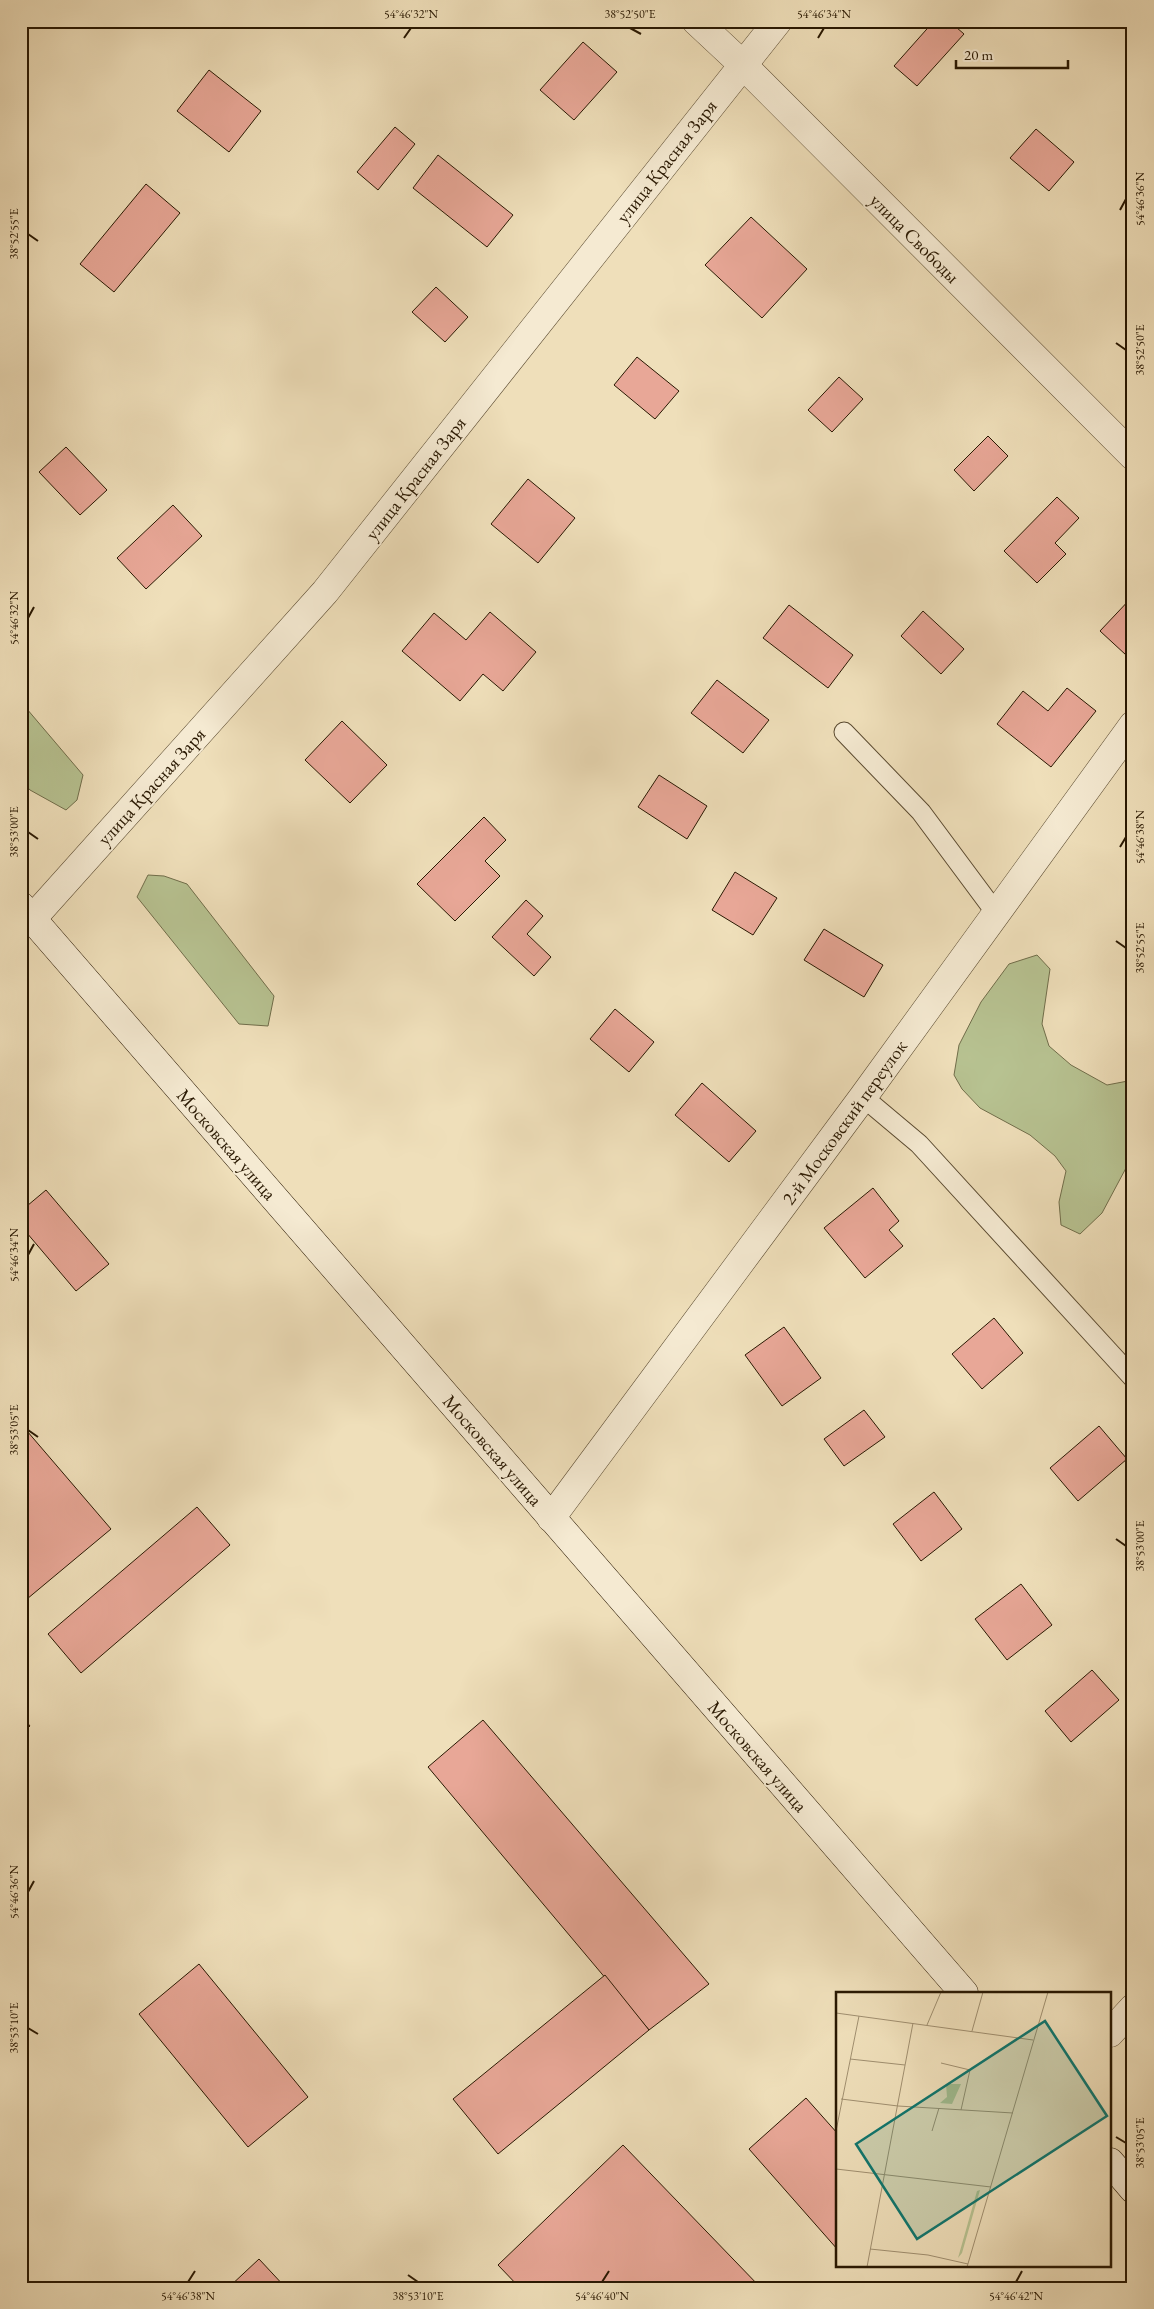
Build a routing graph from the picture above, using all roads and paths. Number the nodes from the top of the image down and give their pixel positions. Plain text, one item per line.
1 (696, 21) edge
2 (778, 21) edge
3 (742, 64) junction
4 (1133, 456) edge
5 (1133, 725) edge
6 (844, 732) dead end
7 (26, 913) edge
8 (996, 913) junction
9 (863, 1097) junction
10 (1133, 1378) edge
11 (552, 1518) junction
12 (963, 1992) edge
13 (1133, 2008) edge
14 (1112, 2031) edge
15 (1112, 2164) edge
16 (1133, 2189) edge

1 - 3 street, улица Свободы
2 - 3 street, улица Красная Заря
3 - 4 street, улица Свободы
3 - 7 street, улица Красная Заря
5 - 8 street, 2-й Московский переулок
6 - 8 lane
7 - 11 street, Московская улица
8 - 9 street, 2-й Московский переулок
9 - 10 lane
9 - 11 street, 2-й Московский переулок
11 - 12 street, Московская улица
13 - 14 street
15 - 16 street

